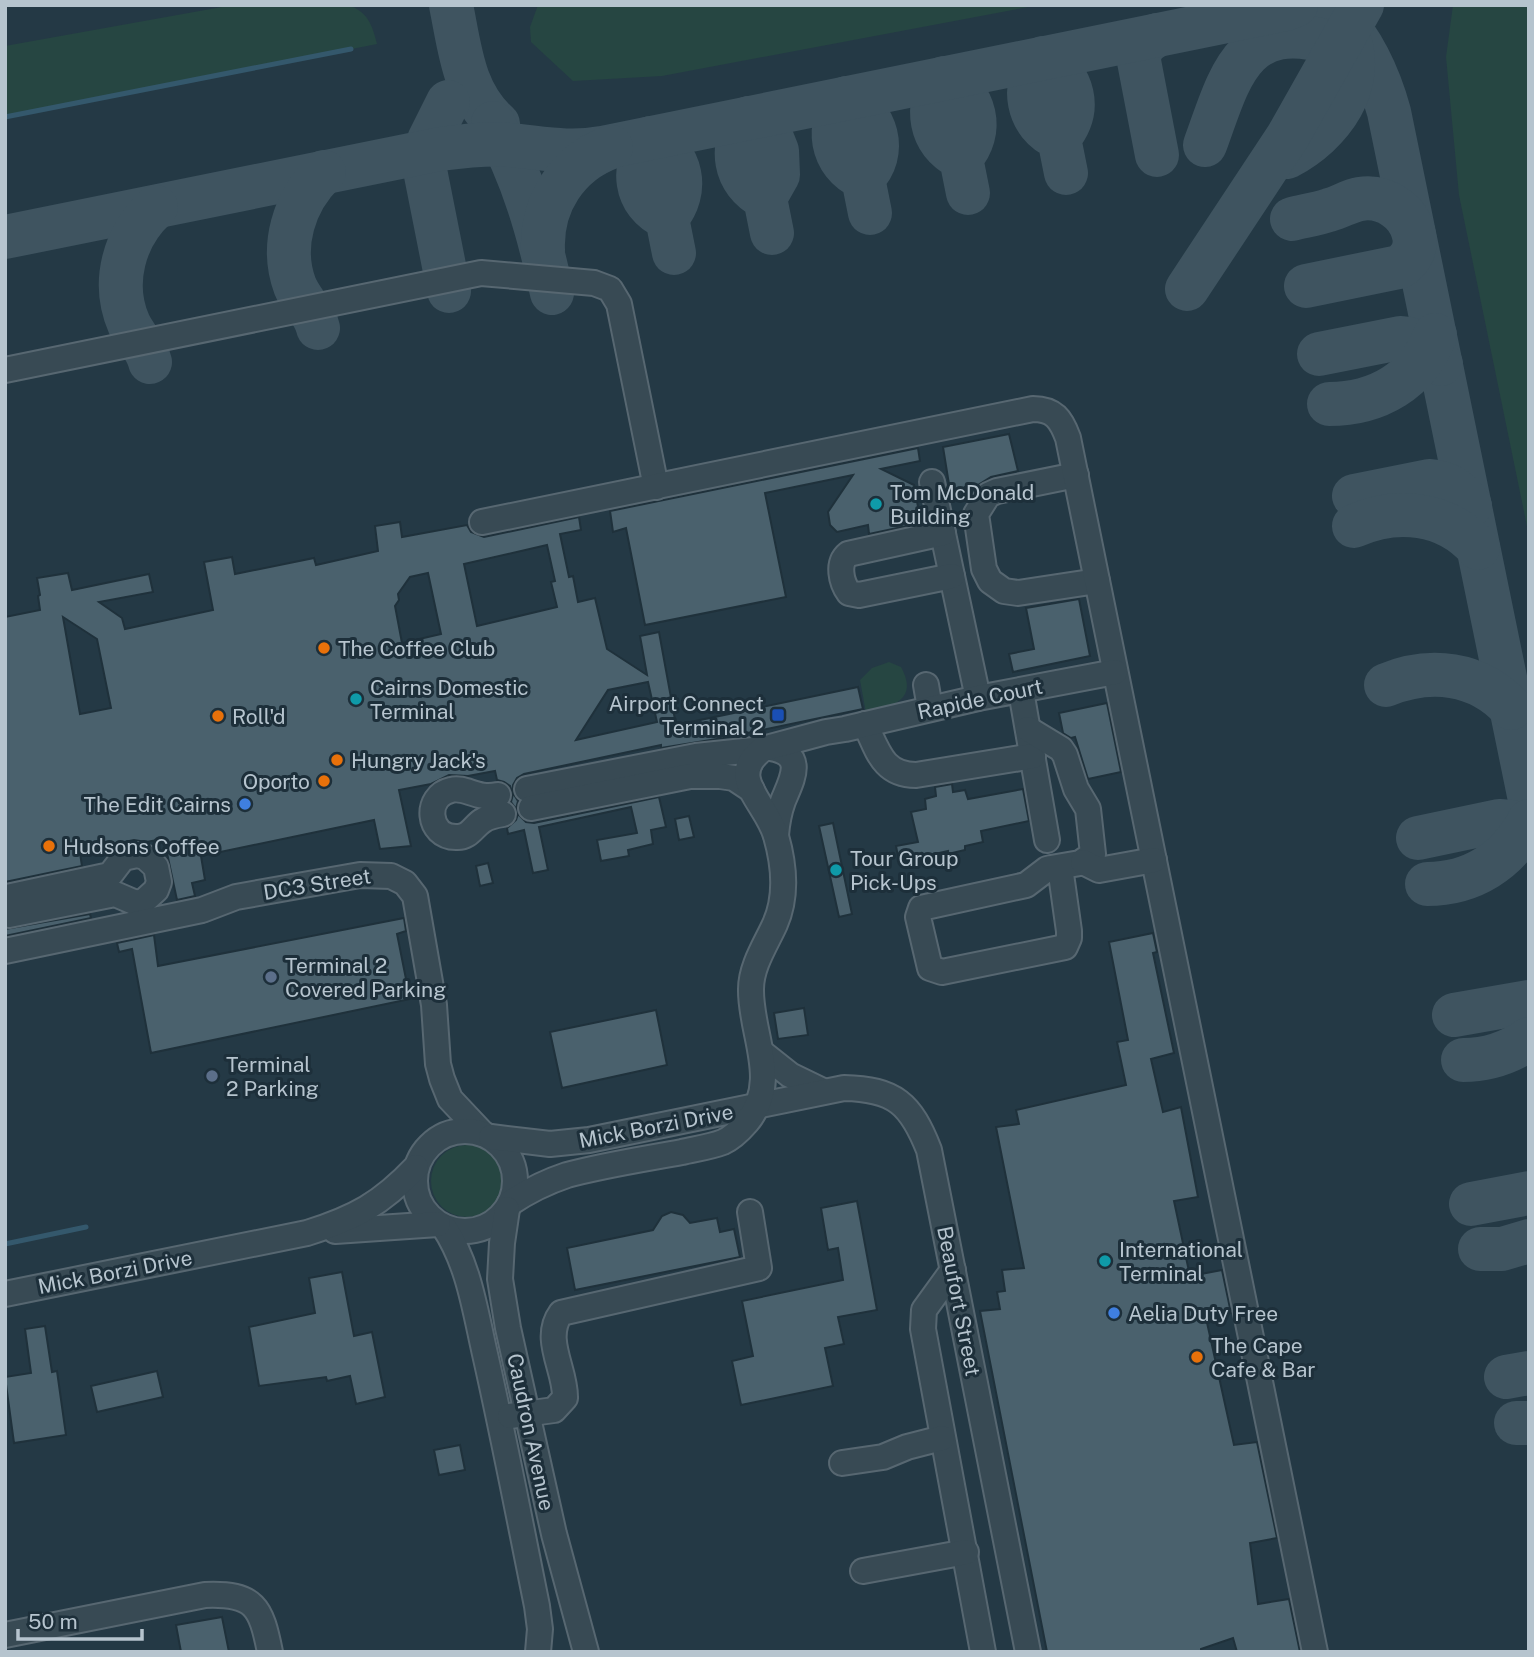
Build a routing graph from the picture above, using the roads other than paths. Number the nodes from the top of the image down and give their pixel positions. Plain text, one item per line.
1 (5, 370) edge
2 (1076, 475) junction
3 (932, 482) dead end
4 (656, 487) junction
5 (482, 522) dead end
6 (943, 533) junction
7 (952, 576) junction
8 (1097, 581) junction
9 (1115, 671) junction
10 (1021, 691) junction
11 (978, 698) junction
12 (855, 727) junction
13 (1028, 729) junction
14 (766, 749) junction
15 (1033, 756) junction
16 (793, 766) junction
17 (752, 790) junction
18 (776, 835) junction
19 (1047, 840) dead end
20 (1154, 860) junction
21 (1071, 864) junction
22 (8, 906) edge
23 (5, 951) edge
24 (761, 1052) junction
25 (823, 1091) junction
26 (758, 1106) junction
27 (487, 1136) junction
28 (416, 1167) junction
29 (509, 1206) junction
30 (750, 1212) dead end
31 (441, 1226) junction
32 (307, 1233) junction
33 (953, 1270) junction
34 (5, 1294) edge
35 (526, 1414) junction
36 (499, 1417) junction
37 (942, 1438) junction
38 (842, 1463) dead end
39 (965, 1552) junction
40 (863, 1571) dead end
41 (5, 1634) edge
42 (270, 1652) edge
43 (538, 1652) edge
44 (586, 1652) edge
45 (983, 1652) edge
46 (1028, 1652) edge
47 (1315, 1652) edge

1 - 4 street
2 - 4 street
2 - 8 street
2 - 8 street
3 - 6 street
4 - 5 street
6 - 7 street
6 - 7 street
7 - 11 street
8 - 9 street
9 - 10 street, Rapide Court
9 - 20 street
10 - 11 street, Rapide Court
10 - 13 street
11 - 12 street, Rapide Court
12 - 14 street, Rapide Court
12 - 15 street
12 - 16 street, Rapide Court
13 - 15 street
13 - 21 street
14 - 16 street
14 - 17 street
14 - 17 street, Rapide Court
15 - 19 street
16 - 18 street
17 - 18 street
18 - 24 street
20 - 21 street
20 - 47 street
21 - 21 street
22 - 22 street
23 - 27 street, DC3 Street
24 - 25 street
24 - 26 street
25 - 26 street, Beaufort Street
25 - 33 street, Beaufort Street
26 - 27 street, Mick Borzi Drive
26 - 29 street, Mick Borzi Drive
27 - 28 street
27 - 29 street
28 - 31 street
28 - 32 street, Mick Borzi Drive
29 - 31 street
29 - 35 street, Caudron Avenue
30 - 35 street
31 - 32 street, Mick Borzi Drive
31 - 36 street, Caudron Avenue
32 - 34 street, Mick Borzi Drive
33 - 37 street
33 - 46 street, Beaufort Street
35 - 36 street
35 - 44 street, Caudron Avenue
36 - 43 street, Caudron Avenue
37 - 38 street
37 - 39 street
39 - 40 street
39 - 45 street
41 - 42 street

